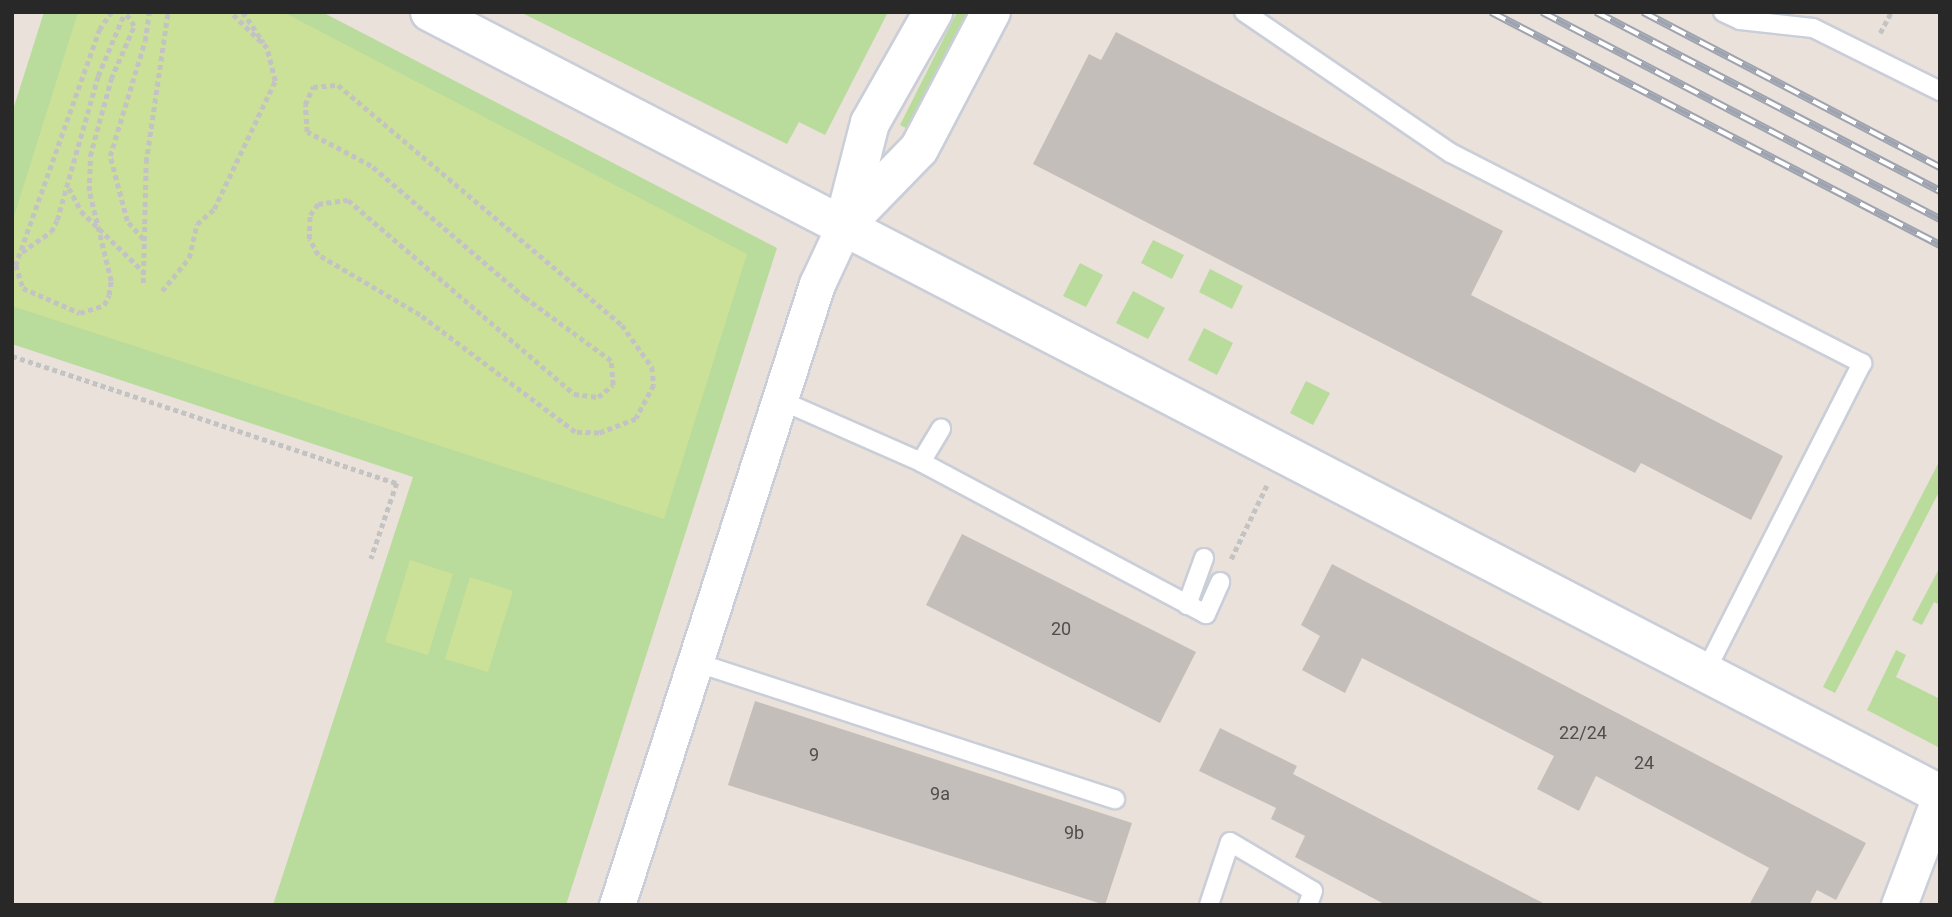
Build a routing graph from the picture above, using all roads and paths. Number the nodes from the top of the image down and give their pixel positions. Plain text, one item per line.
1 (112, 12) edge
2 (125, 12) edge
3 (149, 12) edge
4 (168, 12) edge
5 (230, 12) edge
6 (243, 12) edge
7 (430, 12) edge
8 (933, 12) edge
9 (991, 12) edge
10 (1244, 12) edge
11 (1723, 12) edge
12 (267, 48) junction
13 (338, 85) joint
14 (1940, 92) edge
15 (68, 187) junction
16 (844, 226) junction
17 (96, 228) junction
18 (144, 240) junction
19 (21, 253) junction
20 (143, 271) junction
21 (143, 283) dead end
22 (162, 291) dead end
23 (12, 356) edge
24 (780, 400) junction
25 (941, 429) dead end
26 (1283, 453) junction
27 (920, 462) junction
28 (1204, 558) dead end
29 (371, 559) dead end
30 (1220, 582) joint
31 (1187, 605) junction
32 (695, 662) junction
33 (1705, 672) junction
34 (1940, 795) edge
35 (1115, 799) dead end
36 (617, 905) edge
37 (1209, 905) edge
38 (1308, 905) edge
39 (1899, 905) edge

1 - 19 path
2 - 15 path
2 - 17 path
3 - 18 path
4 - 18 path
5 - 12 path
6 - 12 path
7 - 16 main road
8 - 16 main road
9 - 16 main road
10 - 33 lane
11 - 14 lane
12 - 22 path
13 - 13 path
15 - 17 path
15 - 19 path
16 - 24 street
16 - 26 main road
17 - 19 path
17 - 20 path
18 - 20 path
20 - 21 path
23 - 29 path
24 - 27 lane
24 - 32 street
25 - 27 lane
26 - 30 path
26 - 33 main road
27 - 31 lane
28 - 31 lane
30 - 31 lane
32 - 35 lane
32 - 36 street
33 - 34 main road
34 - 39 street
37 - 38 lane

